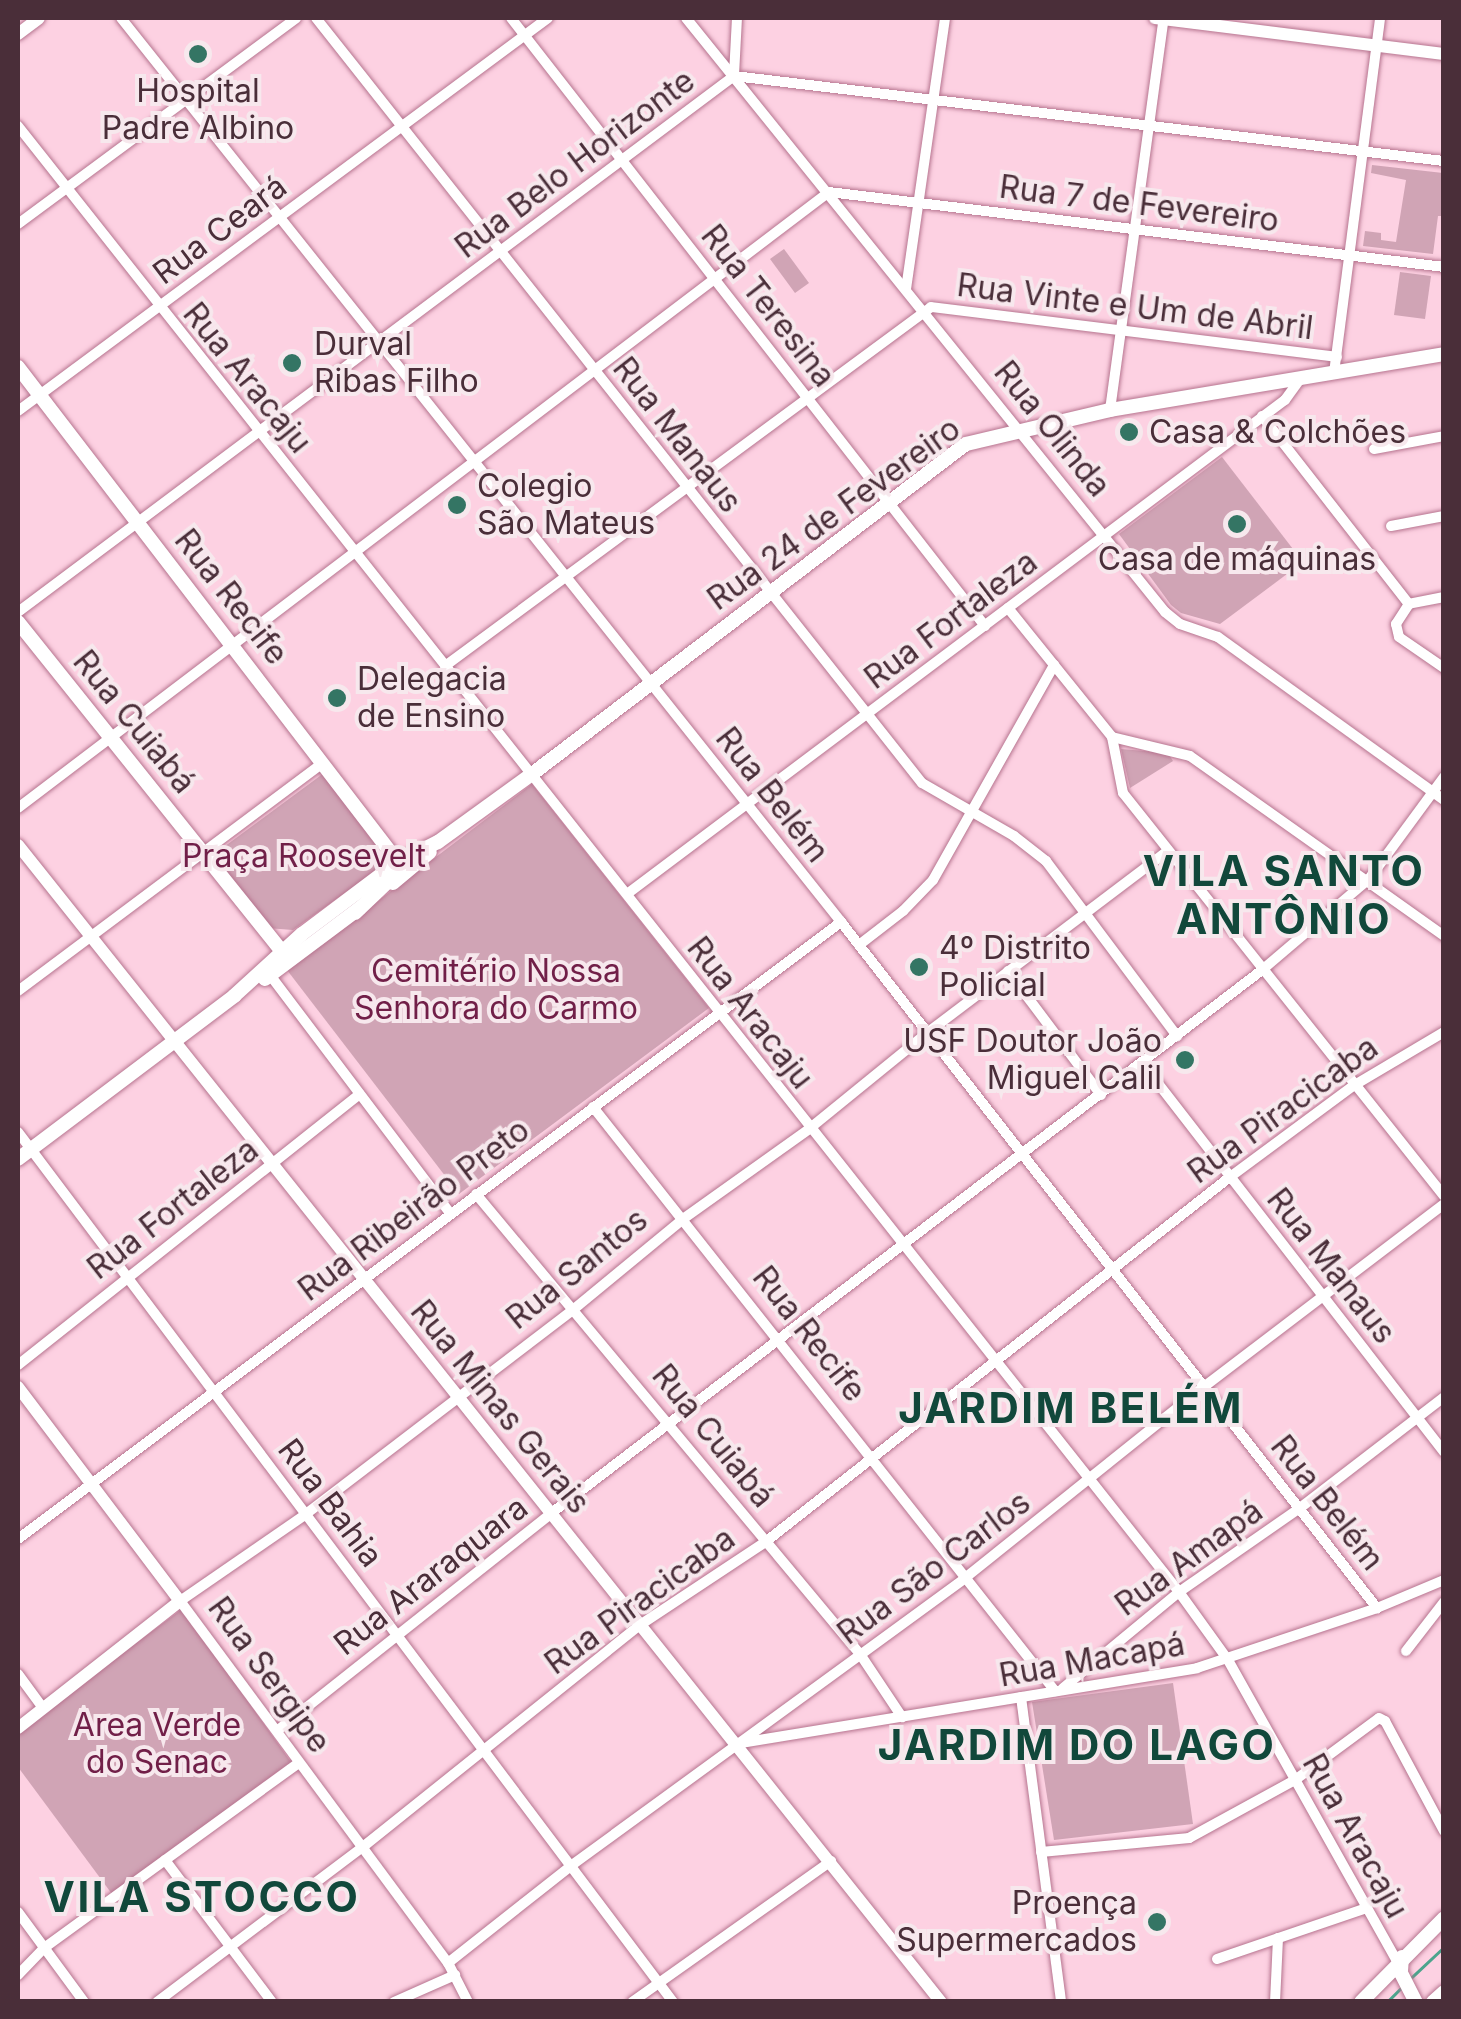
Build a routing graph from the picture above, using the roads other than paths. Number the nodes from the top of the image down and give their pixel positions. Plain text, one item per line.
1 (39, 18) edge
2 (122, 18) edge
3 (296, 18) edge
4 (316, 18) edge
5 (512, 18) edge
6 (548, 18) edge
7 (686, 18) edge
8 (737, 18) edge
9 (945, 18) edge
10 (1156, 18) edge
11 (1164, 18) edge
12 (1380, 18) edge
13 (18, 34) edge
14 (525, 34) junction
15 (1376, 44) junction
16 (1444, 54) edge
17 (734, 76) junction
18 (934, 97) junction
19 (186, 99) junction
20 (402, 124) junction
21 (1150, 124) junction
22 (18, 126) edge
23 (1362, 151) junction
24 (621, 160) junction
25 (1444, 161) edge
26 (64, 188) junction
27 (829, 192) junction
28 (919, 202) junction
29 (282, 215) junction
30 (18, 224) edge
31 (1135, 229) junction
32 (502, 252) junction
33 (1352, 254) junction
34 (1444, 266) edge
35 (716, 278) junction
36 (906, 289) junction
37 (158, 307) junction
38 (923, 311) junction
39 (1121, 330) junction
40 (379, 340) junction
41 (1444, 354) edge
42 (1336, 357) junction
43 (18, 368) edge
44 (594, 370) junction
45 (1334, 373) junction
46 (1300, 379) junction
47 (40, 395) junction
48 (808, 398) junction
49 (1110, 410) junction
50 (18, 411) edge
51 (1262, 416) junction
52 (1019, 429) junction
53 (261, 432) junction
54 (1444, 436) edge
55 (1374, 449) dead end
56 (476, 464) junction
57 (686, 486) junction
58 (888, 503) junction
59 (1444, 516) edge
60 (139, 524) junction
61 (1391, 526) dead end
62 (1106, 536) junction
63 (354, 555) junction
64 (564, 576) junction
65 (770, 595) junction
66 (1444, 597) edge
67 (1408, 604) junction
68 (1008, 608) junction
69 (18, 612) edge
70 (18, 622) edge
71 (985, 626) junction
72 (235, 645) junction
73 (446, 666) junction
74 (1054, 666) junction
75 (1444, 668) edge
76 (652, 682) junction
77 (865, 716) junction
78 (112, 737) junction
79 (1112, 737) junction
80 (323, 763) junction
81 (532, 774) junction
82 (1444, 777) edge
83 (1432, 792) junction
84 (1444, 800) edge
85 (747, 804) junction
86 (18, 808) edge
87 (970, 812) junction
88 (438, 842) junction
89 (18, 845) edge
90 (1168, 851) junction
91 (203, 853) junction
92 (398, 862) junction
93 (1368, 879) junction
94 (627, 894) junction
95 (1085, 912) junction
96 (354, 913) junction
97 (841, 922) junction
98 (302, 934) junction
99 (324, 934) junction
100 (268, 935) junction
101 (90, 936) junction
102 (1444, 936) edge
103 (859, 946) junction
104 (278, 956) junction
105 (1262, 970) junction
106 (1008, 971) junction
107 (270, 975) junction
108 (18, 991) edge
109 (234, 996) junction
110 (718, 1012) junction
111 (1444, 1032) edge
112 (927, 1033) junction
113 (1178, 1036) junction
114 (173, 1042) junction
115 (1143, 1064) junction
116 (1353, 1086) junction
117 (360, 1094) junction
118 (1101, 1095) junction
119 (593, 1107) junction
120 (809, 1130) junction
121 (18, 1132) edge
122 (30, 1149) junction
123 (1022, 1154) junction
124 (18, 1159) edge
125 (271, 1163) junction
126 (1230, 1176) junction
127 (476, 1194) junction
128 (1444, 1196) edge
129 (1444, 1204) edge
130 (450, 1213) junction
131 (684, 1219) junction
132 (901, 1246) junction
133 (1112, 1270) junction
134 (127, 1276) junction
135 (362, 1279) junction
136 (1322, 1296) junction
137 (574, 1309) junction
138 (777, 1340) junction
139 (994, 1362) junction
140 (18, 1365) edge
141 (18, 1386) edge
142 (1205, 1386) junction
143 (214, 1391) junction
144 (458, 1396) junction
145 (1444, 1397) edge
146 (1417, 1417) junction
147 (668, 1427) junction
148 (1444, 1452) edge
149 (871, 1456) junction
150 (1090, 1481) junction
151 (92, 1484) junction
152 (1300, 1508) junction
153 (306, 1514) junction
154 (549, 1514) junction
155 (18, 1539) edge
156 (764, 1542) junction
157 (965, 1578) junction
158 (1444, 1580) edge
159 (1179, 1592) junction
160 (180, 1601) junction
161 (1444, 1602) edge
162 (1377, 1608) junction
163 (640, 1625) junction
164 (397, 1633) junction
165 (1406, 1651) dead end
166 (860, 1654) junction
167 (1228, 1660) junction
168 (18, 1674) edge
169 (1058, 1690) junction
170 (1021, 1697) junction
171 (43, 1708) junction
172 (902, 1716) junction
173 (18, 1728) edge
174 (278, 1730) junction
175 (736, 1744) junction
176 (485, 1748) junction
177 (300, 1763) junction
178 (1296, 1780) junction
179 (1444, 1831) edge
180 (364, 1846) junction
181 (1041, 1852) junction
182 (165, 1860) junction
183 (831, 1861) junction
184 (572, 1865) junction
185 (1364, 1908) junction
186 (18, 1912) edge
187 (1444, 1918) edge
188 (1278, 1938) junction
189 (231, 1946) junction
190 (44, 1948) junction
191 (1217, 1959) dead end
192 (448, 1962) junction
193 (1398, 1968) junction
194 (18, 1974) edge
195 (454, 1975) junction
196 (658, 1982) junction
197 (1416, 1996) edge
198 (1437, 1998) edge
199 (84, 2002) edge
200 (157, 2002) edge
201 (272, 2002) edge
202 (394, 2002) edge
203 (468, 2002) edge
204 (632, 2002) edge
205 (673, 2002) edge
206 (941, 2002) edge
207 (1061, 2002) edge
208 (1275, 2002) edge
209 (1361, 2002) edge

1 - 13 street
2 - 19 street, Rua Belém
3 - 19 street
4 - 20 street, Rua Manaus
5 - 14 street, Rua Teresina
6 - 14 street, Rua Ceará
7 - 17 street, Rua Olinda
8 - 17 street
9 - 18 street
10 - 11 street
11 - 15 street
11 - 21 street
12 - 15 street
14 - 20 street, Rua Ceará
14 - 24 street, Rua Teresina
15 - 16 street
15 - 23 street
17 - 18 street, Rua Belo Horizonte
17 - 24 street, Rua Belo Horizonte
17 - 27 street, Rua Olinda
18 - 21 street, Rua Belo Horizonte
18 - 28 street
19 - 26 street
19 - 29 street, Rua Belém
20 - 29 street, Rua Ceará
20 - 32 street, Rua Manaus
21 - 23 street, Rua Belo Horizonte
21 - 31 street
22 - 26 street, Rua Aracaju
23 - 25 street, Rua Belo Horizonte
23 - 33 street
24 - 32 street, Rua Belo Horizonte
24 - 35 street, Rua Teresina
26 - 30 street
26 - 37 street, Rua Aracaju
27 - 28 street, Rua 7 de Fevereiro
27 - 35 street
27 - 36 street, Rua Olinda
28 - 31 street, Rua 7 de Fevereiro
28 - 36 street
29 - 37 street, Rua Ceará
29 - 40 street, Rua Belém
31 - 33 street, Rua 7 de Fevereiro
31 - 39 street
32 - 40 street, Rua Belo Horizonte
32 - 44 street, Rua Manaus
33 - 34 street, Rua 7 de Fevereiro
33 - 42 street
35 - 44 street
35 - 48 street, Rua Teresina
36 - 38 street, Rua Olinda
37 - 47 street, Rua Ceará
37 - 53 street, Rua Aracaju
38 - 39 street, Rua Vinte e Um de Abril
38 - 48 street, Rua Vinte e Um de Abril
38 - 52 street, Rua Olinda
39 - 42 street, Rua Vinte e Um de Abril
39 - 49 street
40 - 53 street, Rua Belo Horizonte
40 - 56 street, Rua Belém
41 - 45 main road, Rua 24 de Fevereiro
42 - 45 street
43 - 47 main road, Rua Recife
44 - 56 street
44 - 57 street, Rua Manaus
45 - 46 main road, Rua 24 de Fevereiro
46 - 49 main road, Rua 24 de Fevereiro
46 - 51 street, Rua Fortaleza
47 - 50 street, Rua Ceará
47 - 60 main road, Rua Recife
48 - 57 street, Rua Vinte e Um de Abril
48 - 58 street, Rua Teresina
49 - 52 main road, Rua 24 de Fevereiro
51 - 62 street, Rua Fortaleza
51 - 67 street
52 - 58 main road, Rua 24 de Fevereiro
52 - 62 street, Rua Olinda
53 - 60 street, Rua Belo Horizonte
53 - 63 street, Rua Aracaju
54 - 55 street
56 - 63 street
56 - 64 street, Rua Belém
57 - 64 street, Rua Vinte e Um de Abril
57 - 65 street, Rua Manaus
58 - 65 main road, Rua 24 de Fevereiro
58 - 71 street, Rua Teresina
59 - 61 street
60 - 69 street, Rua Belo Horizonte
60 - 72 main road, Rua Recife
62 - 68 street, Rua Fortaleza
62 - 83 street, Rua Olinda
63 - 72 street
63 - 73 street, Rua Aracaju
64 - 73 street, Rua Vinte e Um de Abril
64 - 76 street, Rua Belém
65 - 76 main road, Rua 24 de Fevereiro
65 - 77 street, Rua Manaus
66 - 67 street
67 - 75 street
68 - 71 street, Rua Fortaleza
68 - 74 street
70 - 78 main road, Rua Cuiabá
71 - 77 street, Rua Fortaleza
72 - 78 street
72 - 80 main road, Rua Recife
73 - 81 street, Rua Aracaju
74 - 79 street
74 - 87 street
76 - 81 main road, Rua 24 de Fevereiro
76 - 85 street, Rua Belém
77 - 85 street, Rua Fortaleza
77 - 87 street, Rua Manaus
78 - 86 street
78 - 91 main road, Rua Cuiabá
79 - 90 street
79 - 93 street
80 - 91 street
80 - 92 main road, Rua Recife
81 - 88 main road, Rua 24 de Fevereiro
81 - 94 street, Rua Aracaju
82 - 83 street, Rua Araraquara
83 - 84 street, Rua Olinda
83 - 93 street, Rua Araraquara
85 - 94 street, Rua Fortaleza
85 - 97 street, Rua Belém
87 - 95 street, Rua Manaus
87 - 103 street
88 - 92 main road, Rua 24 de Fevereiro
88 - 96 main road, Rua 24 de Fevereiro
89 - 101 street, Rua Minas Gerais
90 - 95 street, Rua Santos
90 - 105 street
91 - 100 main road, Rua Cuiabá
91 - 101 street
92 - 96 main road
92 - 98 main road, Rua 24 de Fevereiro
93 - 102 street
93 - 105 street, Rua Araraquara
94 - 110 street, Rua Aracaju
95 - 106 street, Rua Santos
95 - 113 street, Rua Manaus
96 - 99 main road, Rua 24 de Fevereiro
97 - 103 street, Rua Belém
97 - 110 street, Rua Ribeirão Preto
98 - 99 main road
98 - 100 main road
98 - 104 main road, Rua 24 de Fevereiro
99 - 107 main road, Rua 24 de Fevereiro
100 - 104 main road, Rua Cuiabá
101 - 108 street
101 - 114 street, Rua Minas Gerais
103 - 112 street, Rua Belém
104 - 107 main road
104 - 109 main road, Rua 24 de Fevereiro
105 - 113 street, Rua Araraquara
105 - 116 street
106 - 112 street, Rua Santos
106 - 118 street
107 - 109 main road, Rua 24 de Fevereiro
107 - 117 street
109 - 114 main road, Rua 24 de Fevereiro
110 - 119 street, Rua Ribeirão Preto
110 - 120 street, Rua Aracaju
111 - 116 street, Rua Piracicaba
112 - 120 street, Rua Santos
112 - 123 street, Rua Belém
113 - 115 street, Rua Araraquara
114 - 122 main road, Rua 24 de Fevereiro
114 - 125 street, Rua Minas Gerais
115 - 118 street, Rua Araraquara
115 - 126 street, Rua Manaus
116 - 126 street, Rua Piracicaba
116 - 128 street
117 - 125 street, Rua Fortaleza
117 - 130 street
118 - 123 street, Rua Araraquara
119 - 127 street, Rua Ribeirão Preto
119 - 131 street, Rua Recife
120 - 131 street, Rua Santos
120 - 132 street, Rua Aracaju
121 - 122 street, Rua Bahia
122 - 124 main road, Rua 24 de Fevereiro
122 - 134 street, Rua Bahia
123 - 132 street, Rua Araraquara
123 - 133 street, Rua Belém
125 - 134 street, Rua Fortaleza
125 - 135 street, Rua Minas Gerais
126 - 133 street, Rua Piracicaba
126 - 136 street, Rua Manaus
127 - 130 street, Rua Ribeirão Preto
127 - 137 street, Rua Cuiabá
129 - 136 street, Rua São Carlos
130 - 135 street, Rua Ribeirão Preto
131 - 137 street, Rua Santos
131 - 138 street, Rua Recife
132 - 138 street, Rua Araraquara
132 - 139 street, Rua Aracaju
133 - 139 street, Rua Piracicaba
133 - 142 street, Rua Belém
134 - 140 street, Rua Fortaleza
134 - 143 street, Rua Bahia
135 - 143 street, Rua Ribeirão Preto
135 - 144 street, Rua Minas Gerais
136 - 142 street, Rua São Carlos
136 - 146 street, Rua Manaus
137 - 144 street, Rua Santos
137 - 147 street, Rua Cuiabá
138 - 147 street, Rua Araraquara
138 - 149 street, Rua Recife
139 - 149 street, Rua Piracicaba
139 - 150 street, Rua Aracaju
141 - 151 street, Rua Sergipe
142 - 150 street, Rua São Carlos
142 - 152 street, Rua Belém
143 - 151 street, Rua Ribeirão Preto
143 - 153 street, Rua Bahia
144 - 153 street, Rua Santos
144 - 154 street, Rua Minas Gerais
145 - 146 street, Rua Amapá
146 - 148 street, Rua Manaus
146 - 152 street, Rua Amapá
147 - 154 street, Rua Araraquara
147 - 156 street, Rua Cuiabá
149 - 156 street, Rua Piracicaba
149 - 157 street, Rua Recife
150 - 157 street, Rua São Carlos
150 - 159 street, Rua Aracaju
151 - 155 street, Rua Ribeirão Preto
151 - 160 street, Rua Sergipe
152 - 159 street, Rua Amapá
152 - 162 street, Rua Belém
153 - 160 street, Rua Santos
153 - 164 street, Rua Bahia
154 - 163 street, Rua Minas Gerais
154 - 164 street, Rua Araraquara
156 - 163 street, Rua Piracicaba
156 - 166 street, Rua Cuiabá
157 - 166 street, Rua São Carlos
157 - 169 street, Rua Recife
158 - 162 street, Rua Macapá
159 - 167 street, Rua Aracaju
159 - 169 street, Rua Amapá
160 - 171 street, Rua Santos
160 - 174 street, Rua Sergipe
161 - 165 street
162 - 167 street, Rua Macapá
163 - 175 street, Rua Minas Gerais
163 - 176 street, Rua Piracicaba
164 - 174 street, Rua Araraquara
164 - 176 street, Rua Bahia
166 - 172 street, Rua Cuiabá
166 - 175 street, Rua São Carlos
167 - 169 street, Rua Macapá
167 - 178 street, Rua Aracaju
168 - 171 street
169 - 170 street, Rua Macapá
170 - 172 street, Rua Macapá
170 - 181 street
171 - 173 street, Rua Santos
172 - 175 street, Rua Macapá
174 - 177 street, Rua Sergipe
175 - 183 street, Rua Minas Gerais
175 - 184 street, Rua São Carlos
176 - 180 street, Rua Piracicaba
176 - 184 street, Rua Bahia
177 - 180 street, Rua Sergipe
177 - 182 street
178 - 179 street
178 - 181 street
178 - 185 street, Rua Aracaju
180 - 189 street, Rua Piracicaba
180 - 192 street, Rua Sergipe
181 - 207 street
182 - 189 street
182 - 190 street
183 - 196 street
183 - 206 street, Rua Minas Gerais
184 - 192 street, Rua São Carlos
184 - 196 street, Rua Bahia
185 - 188 street
185 - 193 street, Rua Aracaju
186 - 190 street
187 - 193 main road
188 - 191 street
188 - 208 street
189 - 200 street, Rua Piracicaba
189 - 201 street
190 - 194 street
190 - 199 street
192 - 195 street, Rua Sergipe
193 - 197 main road
193 - 209 main road
195 - 202 street
195 - 203 street, Rua Sergipe
196 - 204 street
196 - 205 street, Rua Bahia
197 - 198 main road

